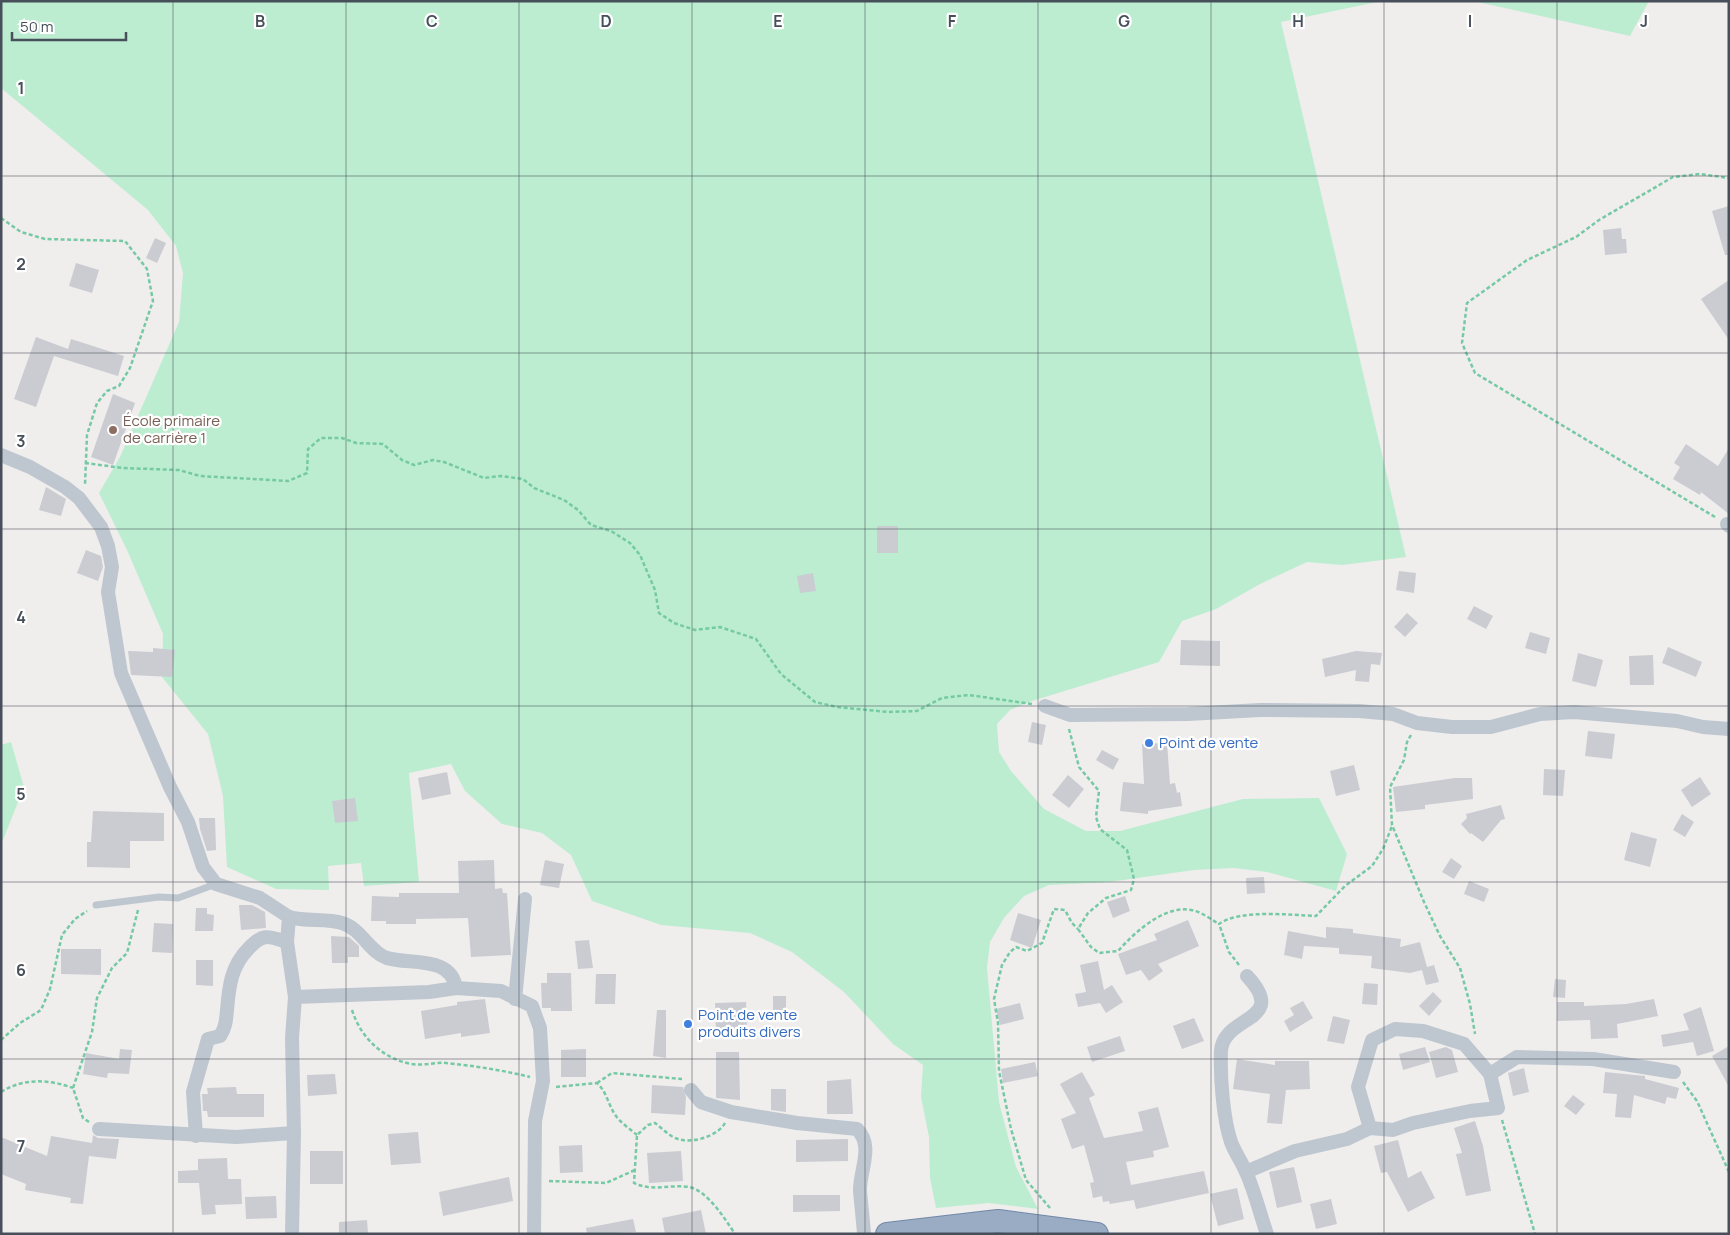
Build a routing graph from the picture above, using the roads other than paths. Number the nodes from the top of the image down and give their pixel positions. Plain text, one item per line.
1 (1, 455) edge
2 (1045, 706) road end
3 (1729, 729) edge
4 (216, 884) junction
5 (525, 899) dead end
6 (96, 905) road end
7 (289, 917) junction
8 (287, 942) junction
9 (1247, 976) road end
10 (456, 988) junction
11 (295, 997) junction
12 (515, 999) junction
13 (1674, 1072) road end
14 (1490, 1074) junction
15 (691, 1090) road end
16 (1370, 1128) junction
17 (99, 1129) road end
18 (294, 1133) junction
19 (196, 1136) junction
20 (1246, 1172) junction
21 (292, 1234) edge
22 (534, 1234) edge
23 (864, 1234) edge
24 (887, 1234) edge
25 (1097, 1234) edge
26 (1267, 1234) edge

1 - 4 street
2 - 3 street
4 - 6 lane
4 - 7 street
5 - 12 street
7 - 8 street
7 - 10 street
8 - 11 street
8 - 19 street
9 - 20 street
10 - 11 street
10 - 12 street
11 - 18 street
12 - 22 street
13 - 14 street
14 - 16 street
14 - 16 street
15 - 23 street
16 - 20 street
17 - 19 street
18 - 19 street
18 - 21 street
20 - 26 street
24 - 25 highway

